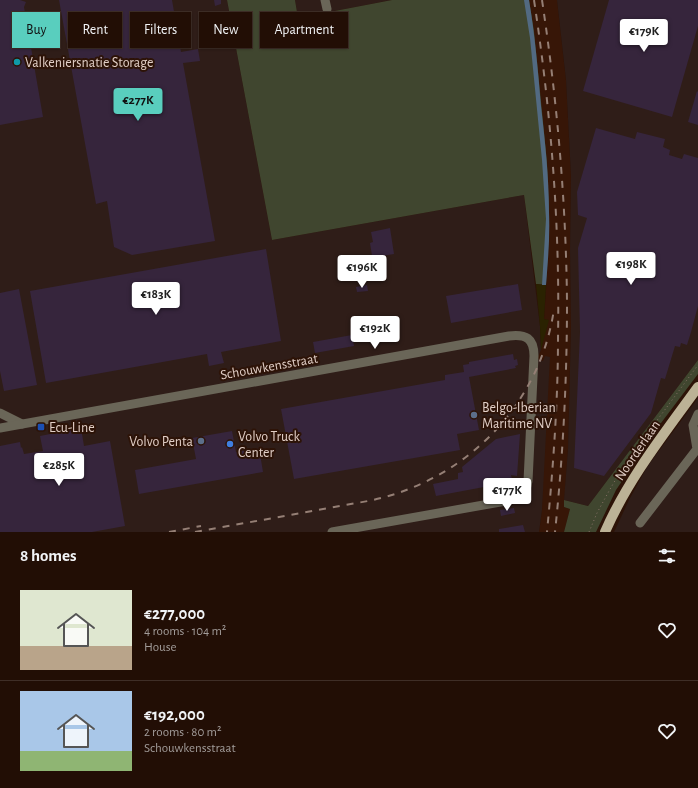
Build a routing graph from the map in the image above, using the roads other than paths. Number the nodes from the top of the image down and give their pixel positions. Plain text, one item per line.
1 (698, 387) edge
2 (687, 402) junction
3 (0, 413) edge
4 (698, 414) edge
5 (22, 424) junction
6 (0, 428) edge
7 (640, 523) dead end
8 (332, 532) edge
9 (605, 532) edge

1 - 2 main road, Noorderlaan
2 - 4 street
2 - 9 main road, Noorderlaan
3 - 5 street
4 - 7 street
5 - 6 street
5 - 8 street, Schouwkensstraat

